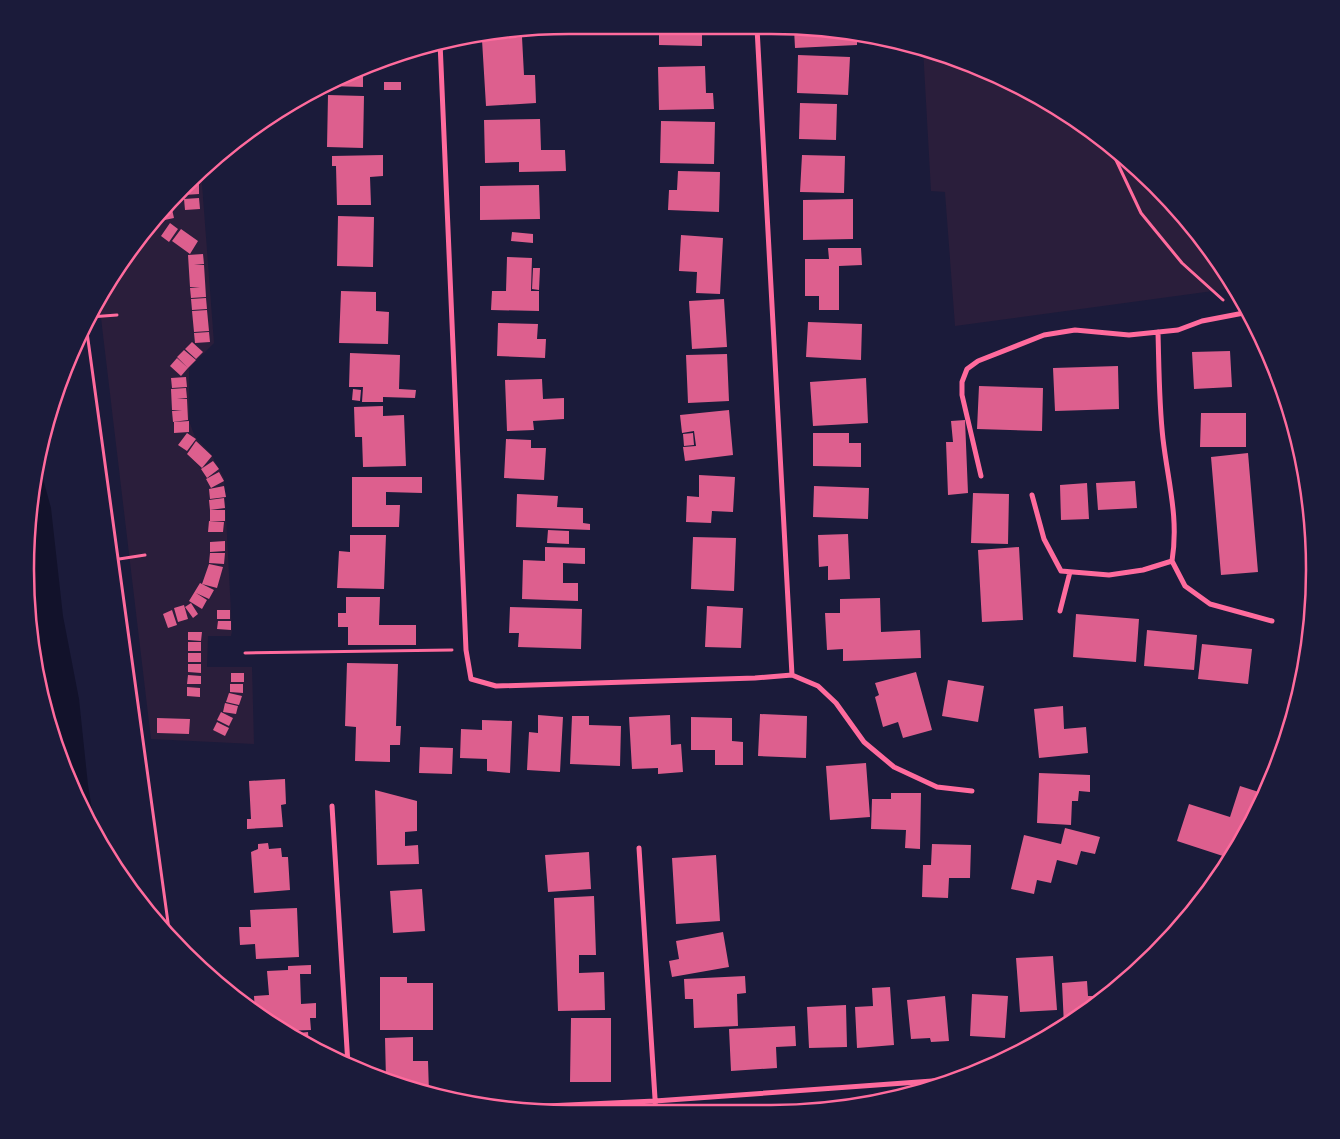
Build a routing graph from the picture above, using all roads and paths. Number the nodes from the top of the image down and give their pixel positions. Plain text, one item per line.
1 (757, 34) edge
2 (440, 50) edge
3 (1116, 160) edge
4 (117, 314) dead end
5 (1240, 314) edge
6 (1232, 315) junction
7 (98, 316) edge
8 (1158, 332) junction
9 (88, 336) edge
10 (982, 476) dead end
11 (1032, 495) dead end
12 (145, 555) dead end
13 (119, 559) junction
14 (1172, 561) junction
15 (1070, 572) junction
16 (1060, 611) dead end
17 (1272, 621) dead end
18 (466, 650) junction
19 (245, 653) dead end
20 (792, 675) junction
21 (972, 791) dead end
22 (332, 806) dead end
23 (639, 848) dead end
24 (168, 924) edge
25 (347, 1057) edge
26 (928, 1082) edge
27 (655, 1101) junction
28 (569, 1105) edge
29 (655, 1105) edge

1 - 20 street
2 - 18 street
3 - 6 path
4 - 7 path
5 - 6 street
6 - 8 street
8 - 10 street
8 - 14 street
9 - 13 path
11 - 15 street
12 - 13 path
13 - 24 path
14 - 15 street
14 - 17 street
15 - 16 street
18 - 19 path
18 - 20 street
20 - 21 street
22 - 25 street
23 - 27 street
26 - 27 street
27 - 28 street
27 - 29 street

